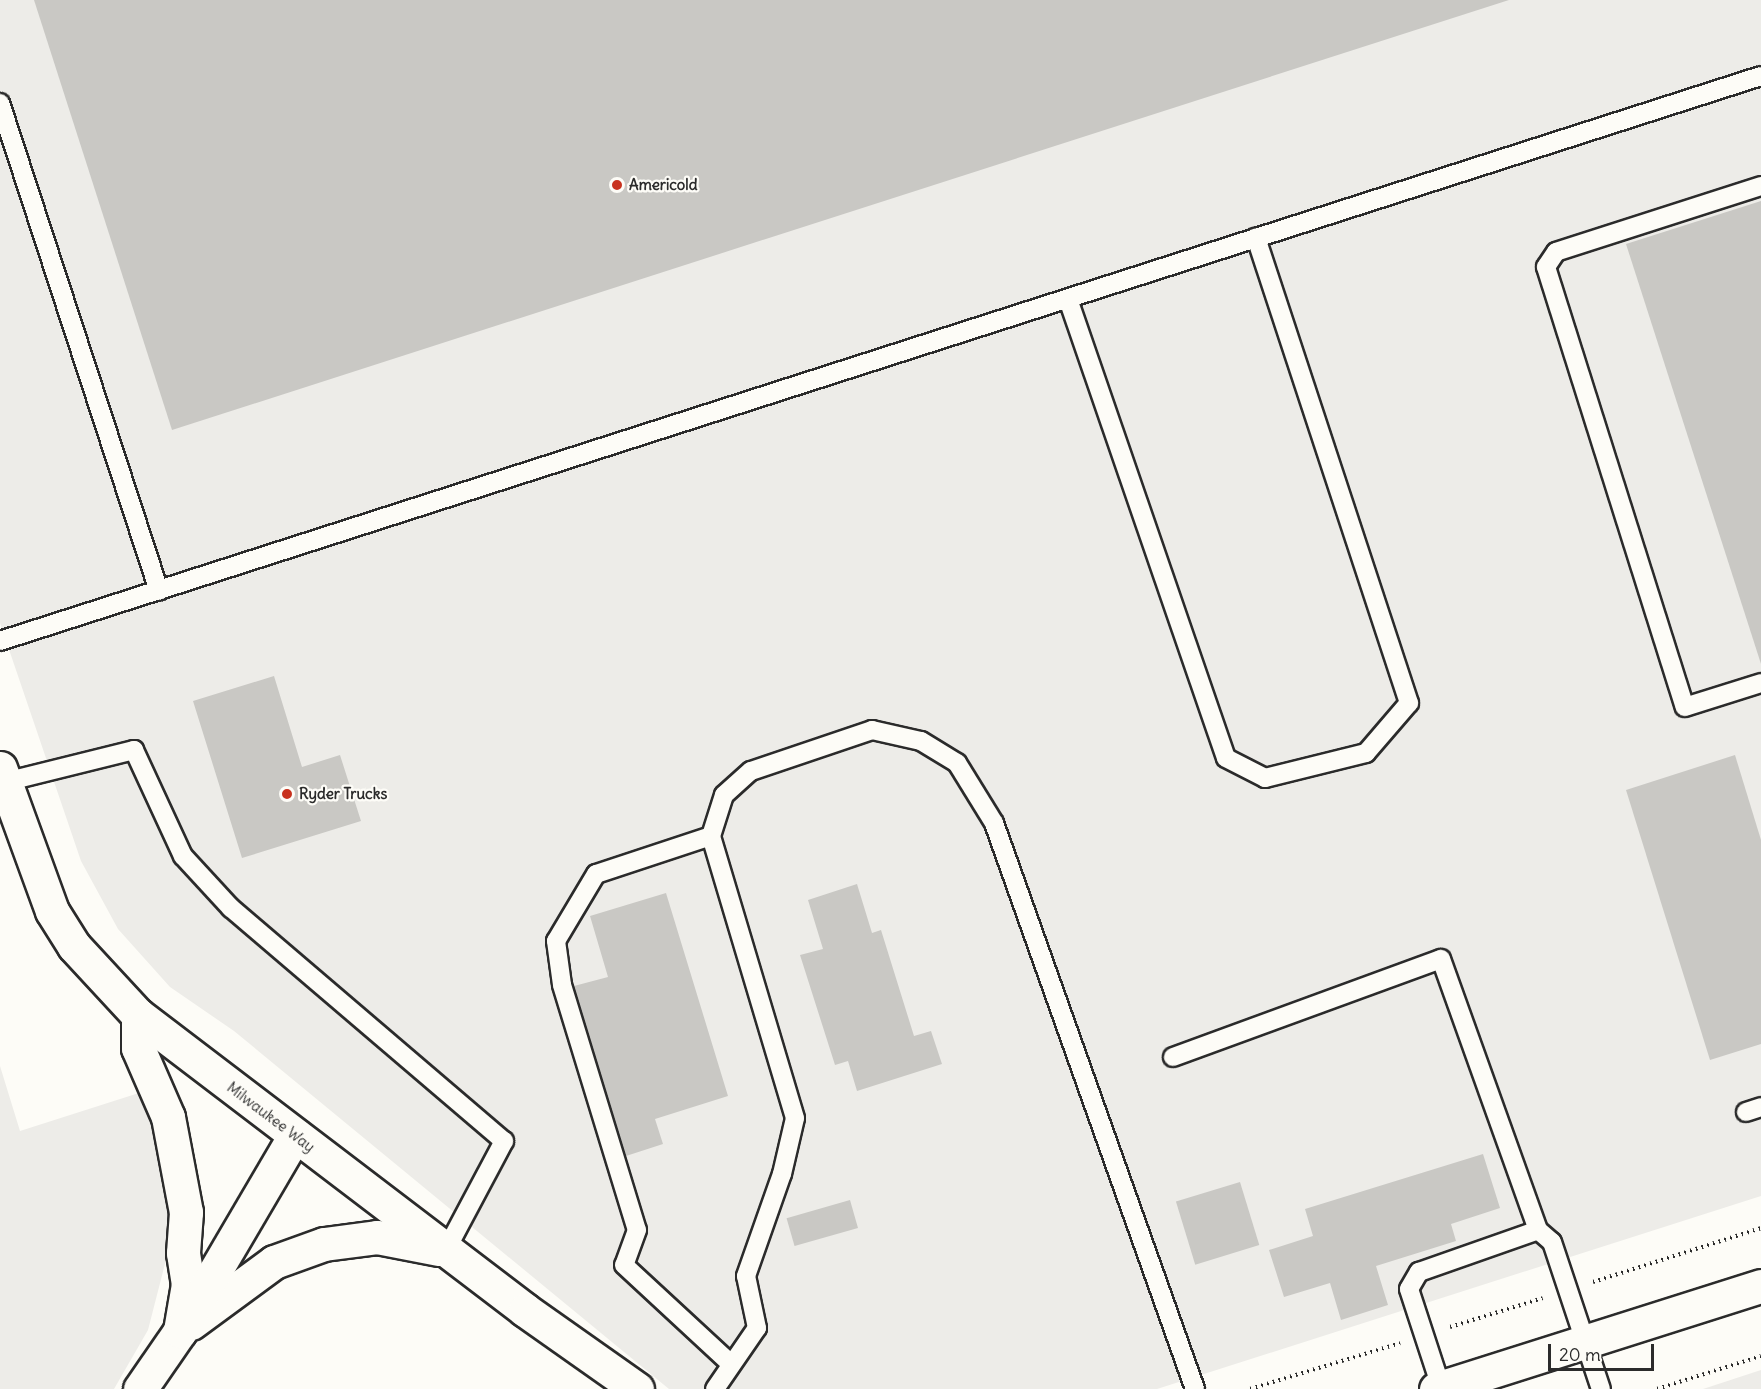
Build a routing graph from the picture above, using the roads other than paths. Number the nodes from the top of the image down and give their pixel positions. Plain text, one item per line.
1 (1761, 76) edge
2 (0, 103) edge
3 (1761, 186) edge
4 (1256, 238) junction
5 (1068, 299) junction
6 (159, 591) junction
7 (0, 641) edge
8 (1761, 683) edge
9 (2, 775) edge
10 (711, 836) junction
11 (138, 1015) junction
12 (1173, 1057) dead end
13 (295, 1135) junction
14 (1538, 1230) junction
15 (446, 1250) junction
16 (1761, 1286) edge
17 (180, 1331) junction
18 (1586, 1342) junction
19 (731, 1364) junction
20 (1439, 1388) edge
21 (140, 1389) edge
22 (637, 1389) edge
23 (715, 1389) edge
24 (1195, 1389) edge
25 (1601, 1389) edge

1 - 4 lane
2 - 6 lane
3 - 8 lane
4 - 5 lane
4 - 5 lane
5 - 6 lane
6 - 7 lane
9 - 11 street, Milwaukee Way
9 - 15 lane
10 - 19 lane
10 - 19 lane
10 - 24 lane
11 - 13 street, Milwaukee Way
11 - 17 street
12 - 14 lane
13 - 15 street, Milwaukee Way
13 - 17 street
14 - 18 lane
14 - 20 lane
15 - 17 street
15 - 22 street, Milwaukee Way
16 - 18 street
17 - 21 street
18 - 20 street
18 - 25 lane
19 - 23 lane

